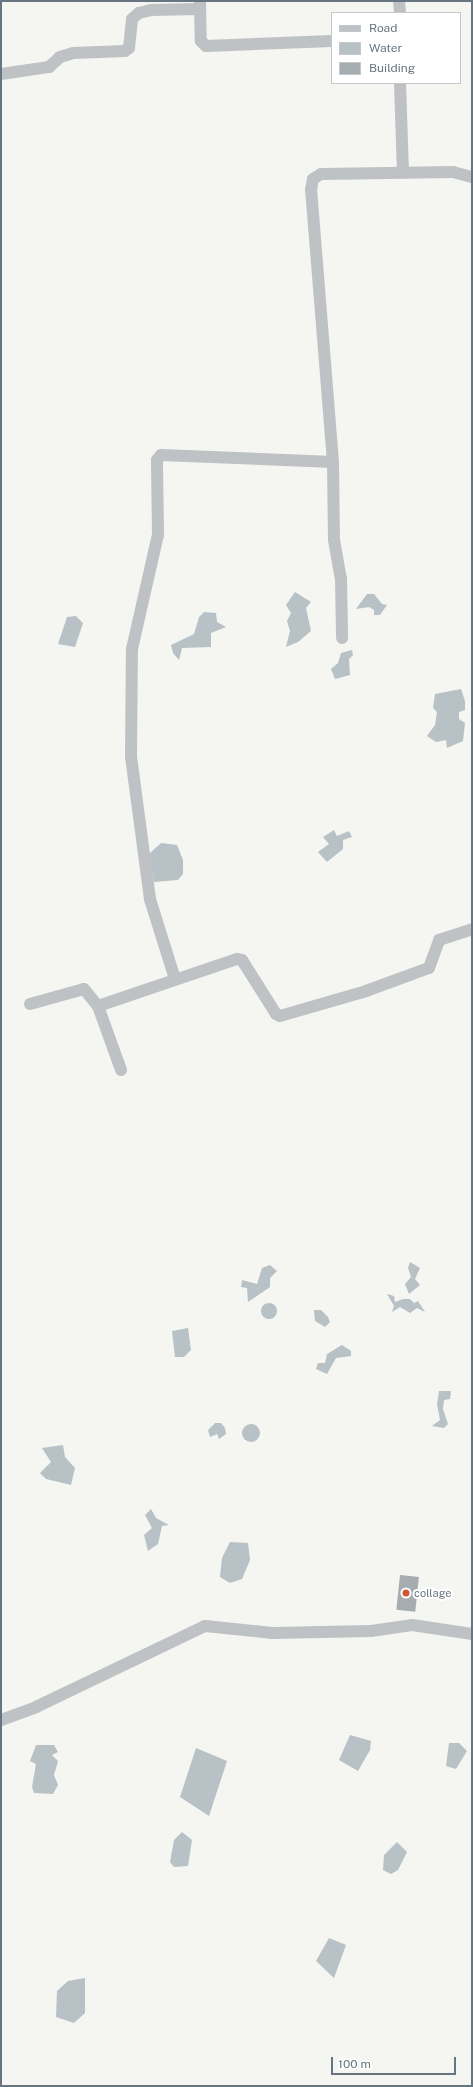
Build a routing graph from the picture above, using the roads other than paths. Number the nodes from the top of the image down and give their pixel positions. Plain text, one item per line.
1 (400, 1) edge
2 (200, 5) edge
3 (400, 12) edge
4 (331, 41) edge
5 (1, 74) edge
6 (400, 84) edge
7 (403, 173) junction
8 (472, 177) edge
9 (333, 462) junction
10 (342, 638) dead end
11 (472, 929) edge
12 (175, 979) junction
13 (30, 1004) dead end
14 (98, 1006) junction
15 (121, 1070) dead end
16 (472, 1634) edge
17 (1, 1720) edge

1 - 3 street
2 - 4 street
2 - 5 street
6 - 7 street
7 - 8 street
7 - 9 street
9 - 10 street
9 - 12 street
11 - 12 street
12 - 14 street
13 - 14 street
14 - 15 street
16 - 17 street

